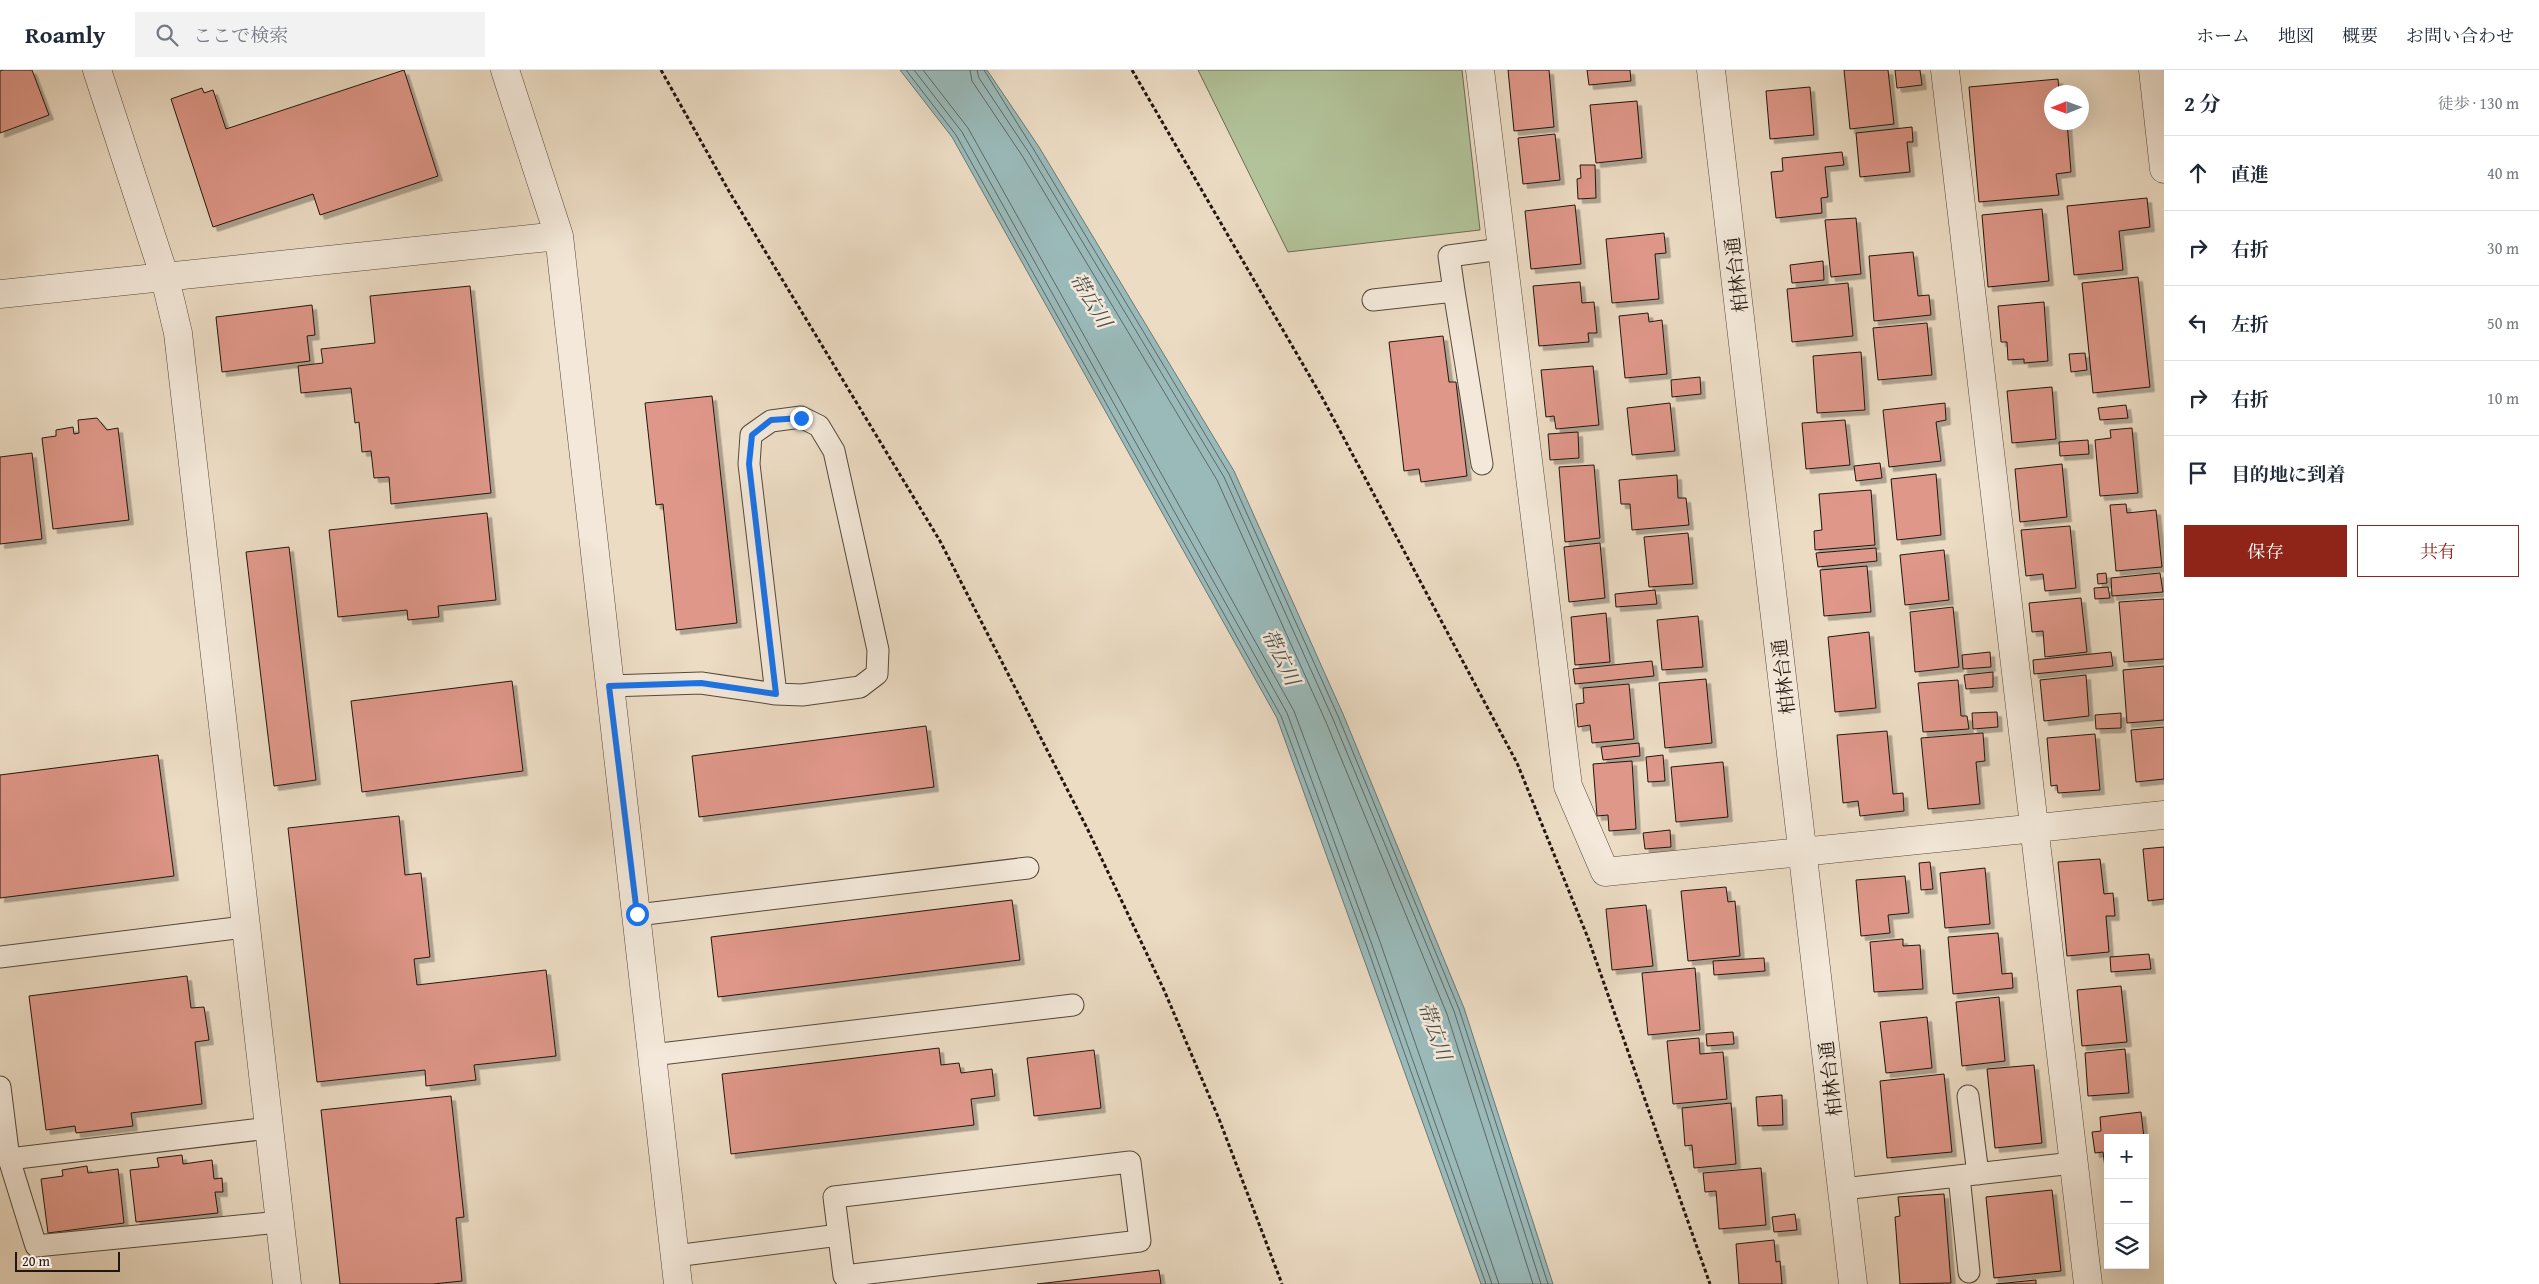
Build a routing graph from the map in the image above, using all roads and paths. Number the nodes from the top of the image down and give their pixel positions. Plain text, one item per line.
1 (97, 70) edge
2 (505, 70) edge
3 (661, 70) edge
4 (1132, 70) edge
5 (1480, 70) edge
6 (1712, 70) edge
7 (1945, 70) edge
8 (2153, 70) edge
9 (2164, 169) edge
10 (559, 236) junction
11 (1501, 249) junction
12 (165, 278) junction
13 (1454, 291) junction
14 (0, 294) edge
15 (1373, 300) dead end
16 (1482, 464) dead end
17 (609, 686) junction
18 (776, 694) junction
19 (2164, 815) edge
20 (2034, 830) junction
21 (1804, 854) junction
22 (1028, 868) dead end
23 (637, 914) junction
24 (244, 927) junction
25 (0, 957) edge
26 (1073, 1005) dead end
27 (652, 1055) junction
28 (0, 1087) edge
29 (1968, 1096) dead end
30 (269, 1128) junction
31 (8, 1159) junction
32 (2073, 1164) junction
33 (1968, 1175) junction
34 (1842, 1189) junction
35 (280, 1222) junction
36 (839, 1234) junction
37 (675, 1256) junction
38 (1969, 1272) dead end
39 (287, 1284) edge
40 (678, 1284) edge
41 (1282, 1284) edge
42 (1710, 1284) edge
43 (1853, 1284) edge
44 (2088, 1284) edge

1 - 12 street
2 - 10 street
3 - 41 path
4 - 42 path
5 - 11 street
6 - 21 street, 柏林台通
7 - 20 street
8 - 9 street
10 - 12 street
10 - 17 street
11 - 13 lane
11 - 21 street
12 - 14 street
12 - 24 street
13 - 15 lane
13 - 16 lane
17 - 18 lane
17 - 23 street
18 - 18 lane
19 - 20 street
20 - 21 street
20 - 32 street
21 - 34 street, 柏林台通
22 - 23 lane
23 - 27 street
24 - 25 lane
24 - 30 street
26 - 27 lane
27 - 37 street
28 - 31 lane
29 - 33 lane
30 - 31 lane
30 - 35 street
31 - 35 lane
32 - 33 lane
32 - 44 street
33 - 34 lane
33 - 38 lane
34 - 43 street, 柏林台通
35 - 39 street
36 - 36 lane
36 - 37 lane
37 - 40 street

